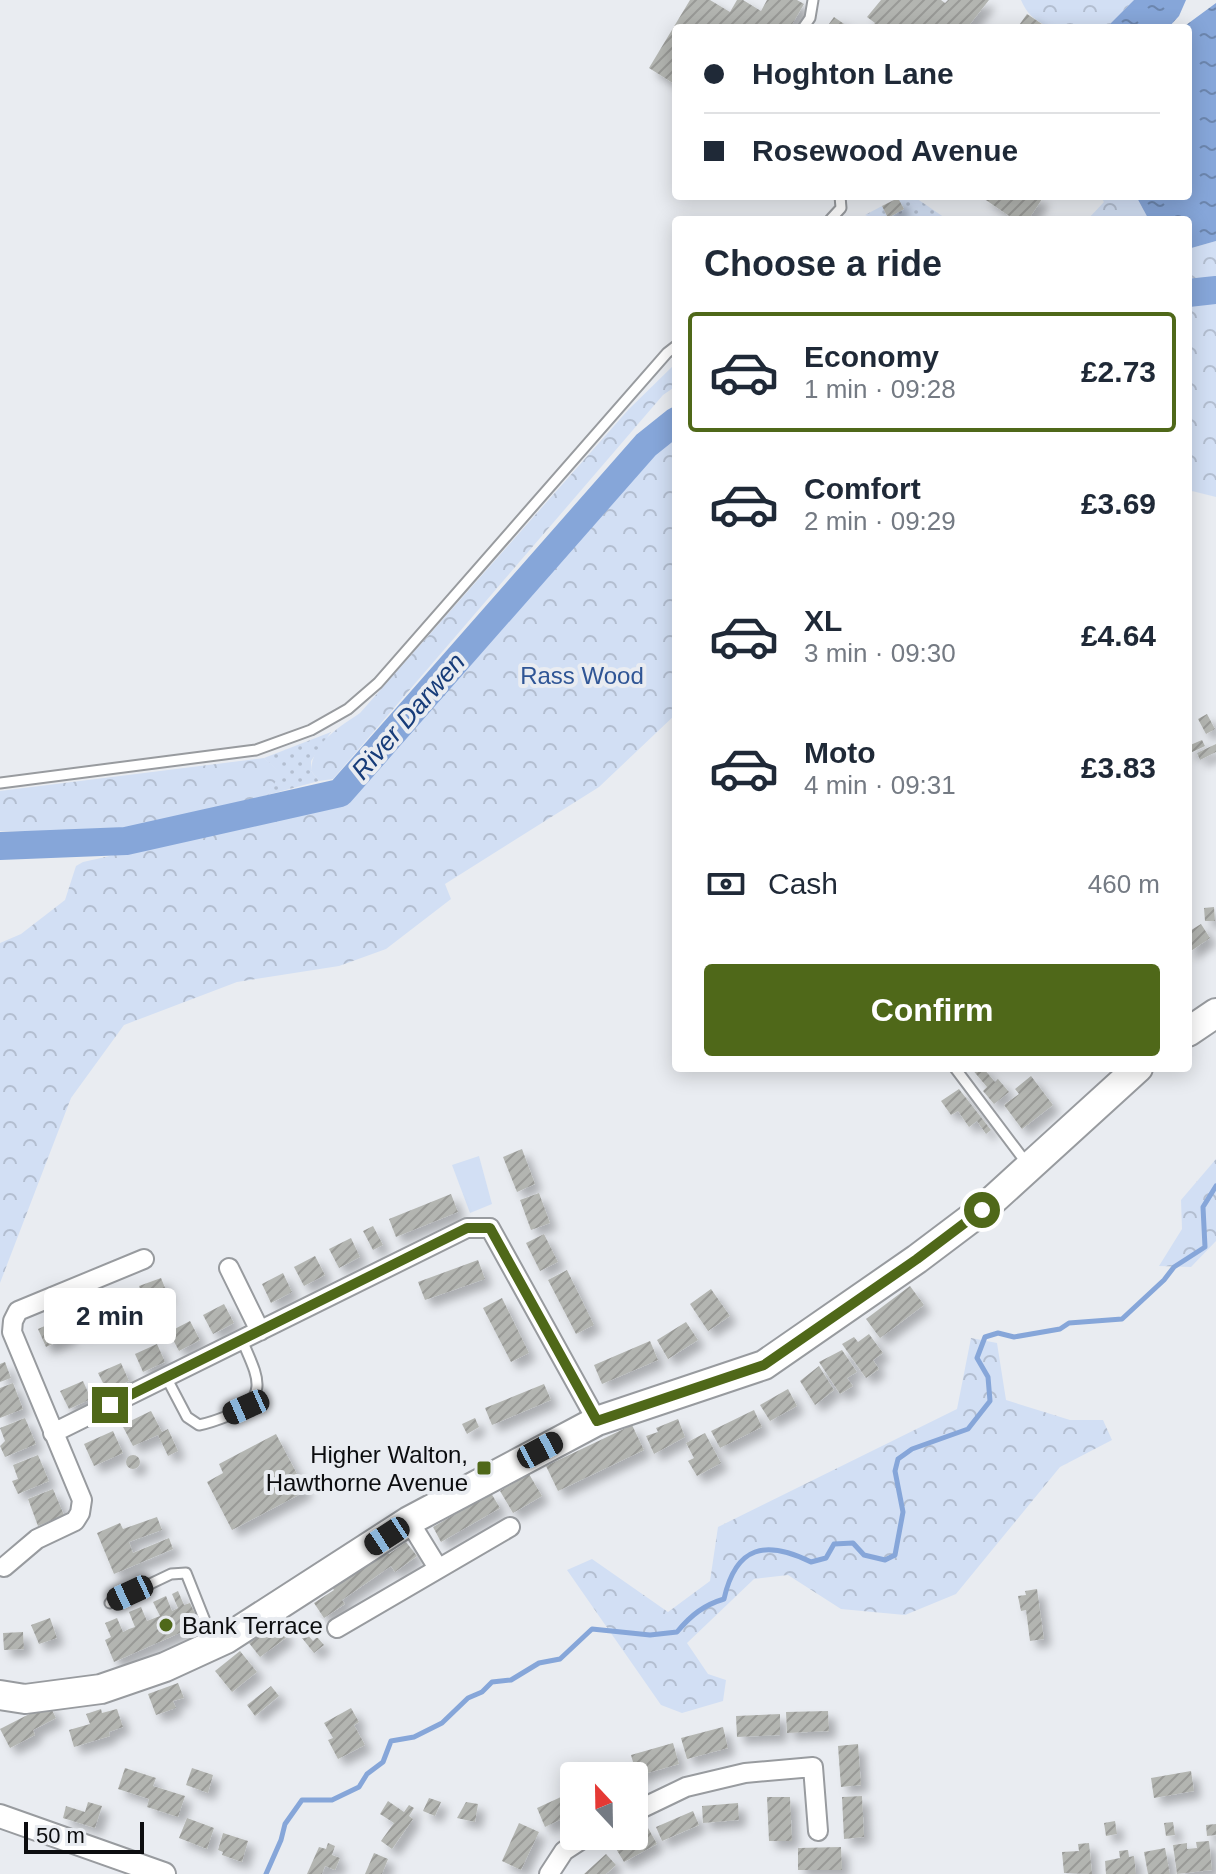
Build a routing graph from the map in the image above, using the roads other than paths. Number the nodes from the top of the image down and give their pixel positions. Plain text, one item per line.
1 (813, 0) edge
2 (806, 24) edge
3 (672, 349) edge
4 (0, 783) edge
5 (1216, 1013) edge
6 (1192, 1029) edge
7 (958, 1072) edge
8 (1133, 1072) edge
9 (1030, 1167) junction
10 (144, 1259) dead end
11 (229, 1268) dead end
12 (260, 1331) junction
13 (242, 1340) junction
14 (166, 1377) junction
15 (597, 1421) junction
16 (53, 1433) junction
17 (409, 1521) junction
18 (510, 1527) dead end
19 (4, 1567) dead end
20 (438, 1568) junction
21 (110, 1603) dead end
22 (337, 1628) dead end
23 (214, 1645) junction
24 (0, 1695) edge
25 (648, 1805) edge
26 (0, 1816) edge
27 (818, 1831) dead end
28 (566, 1850) edge
29 (164, 1874) edge
30 (549, 1874) edge

1 - 2 lane
3 - 4 lane
5 - 6 main road
7 - 9 lane
8 - 9 main road
9 - 15 main road
10 - 16 street
11 - 12 street
12 - 13 street
12 - 15 street
13 - 14 street
13 - 14 lane
14 - 16 street
15 - 17 main road
16 - 19 street
17 - 20 street
17 - 23 main road
18 - 20 street
20 - 22 street
21 - 23 lane
23 - 24 main road
25 - 27 street
26 - 29 street
28 - 30 street

